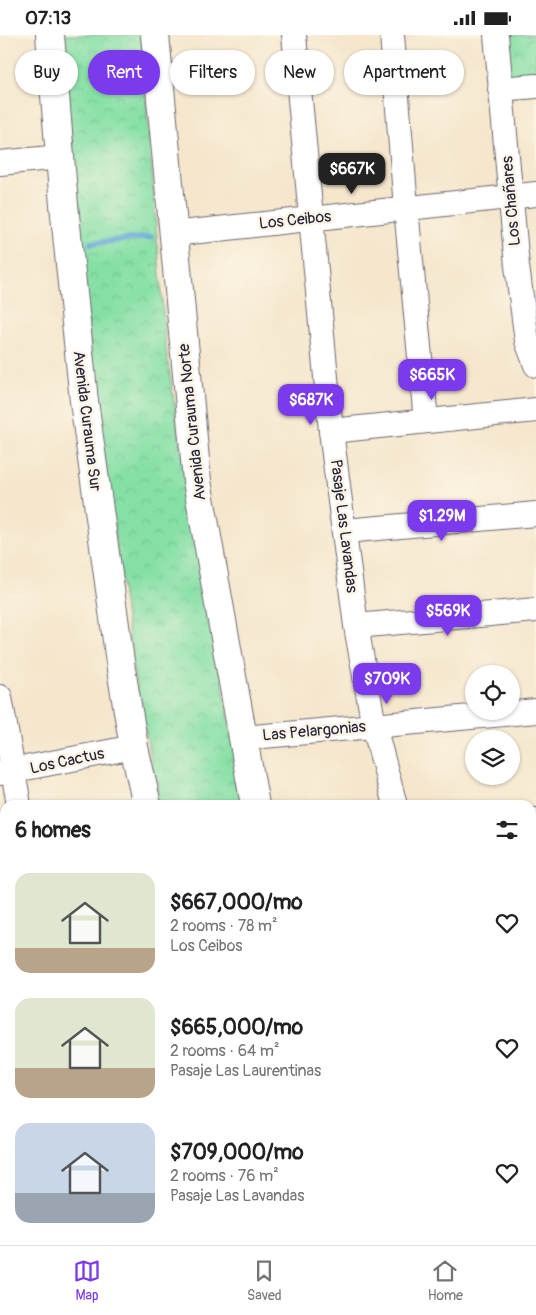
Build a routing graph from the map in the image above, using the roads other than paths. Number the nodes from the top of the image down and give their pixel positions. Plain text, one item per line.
1 (50, 35) edge
2 (155, 35) edge
3 (294, 35) edge
4 (392, 35) edge
5 (496, 35) edge
6 (536, 86) edge
7 (500, 89) junction
8 (60, 157) junction
9 (0, 163) edge
10 (536, 194) edge
11 (511, 197) junction
12 (406, 208) junction
13 (311, 219) junction
14 (173, 234) junction
15 (536, 365) edge
16 (536, 410) edge
17 (426, 421) junction
18 (331, 431) junction
19 (536, 514) edge
20 (345, 531) junction
21 (536, 610) edge
22 (356, 625) junction
23 (0, 697) edge
24 (536, 711) edge
25 (374, 726) junction
26 (242, 738) junction
27 (134, 747) junction
28 (6, 773) edge
29 (17, 800) edge
30 (146, 800) edge
31 (254, 800) edge
32 (394, 800) edge

1 - 8 street, Avenida Curauma Sur
2 - 14 street, Avenida Curauma Norte
3 - 13 street, Pasaje Las Lavandas
4 - 12 street
5 - 7 street, Los Chañares
6 - 7 street
7 - 11 street, Los Chañares
8 - 9 street
8 - 27 street, Avenida Curauma Sur
10 - 11 street, Los Ceibos
11 - 12 street, Los Ceibos
11 - 15 street, Los Chañares
12 - 13 street, Los Ceibos
12 - 17 street
13 - 14 street, Los Ceibos
13 - 18 street, Pasaje Las Lavandas
14 - 26 street, Avenida Curauma Norte
16 - 17 street
17 - 18 street
18 - 20 street, Pasaje Las Lavandas
19 - 20 street
20 - 22 street, Pasaje Las Lavandas
21 - 22 street
22 - 25 street, Pasaje Las Lavandas
23 - 28 street
24 - 25 street, Las Pelargonias
25 - 26 street, Las Pelargonias
25 - 32 street, Pasaje Las Lavandas
26 - 31 street, Avenida Curauma Norte
27 - 28 street, Los Cactus
27 - 30 street, Avenida Curauma Sur
28 - 29 street

